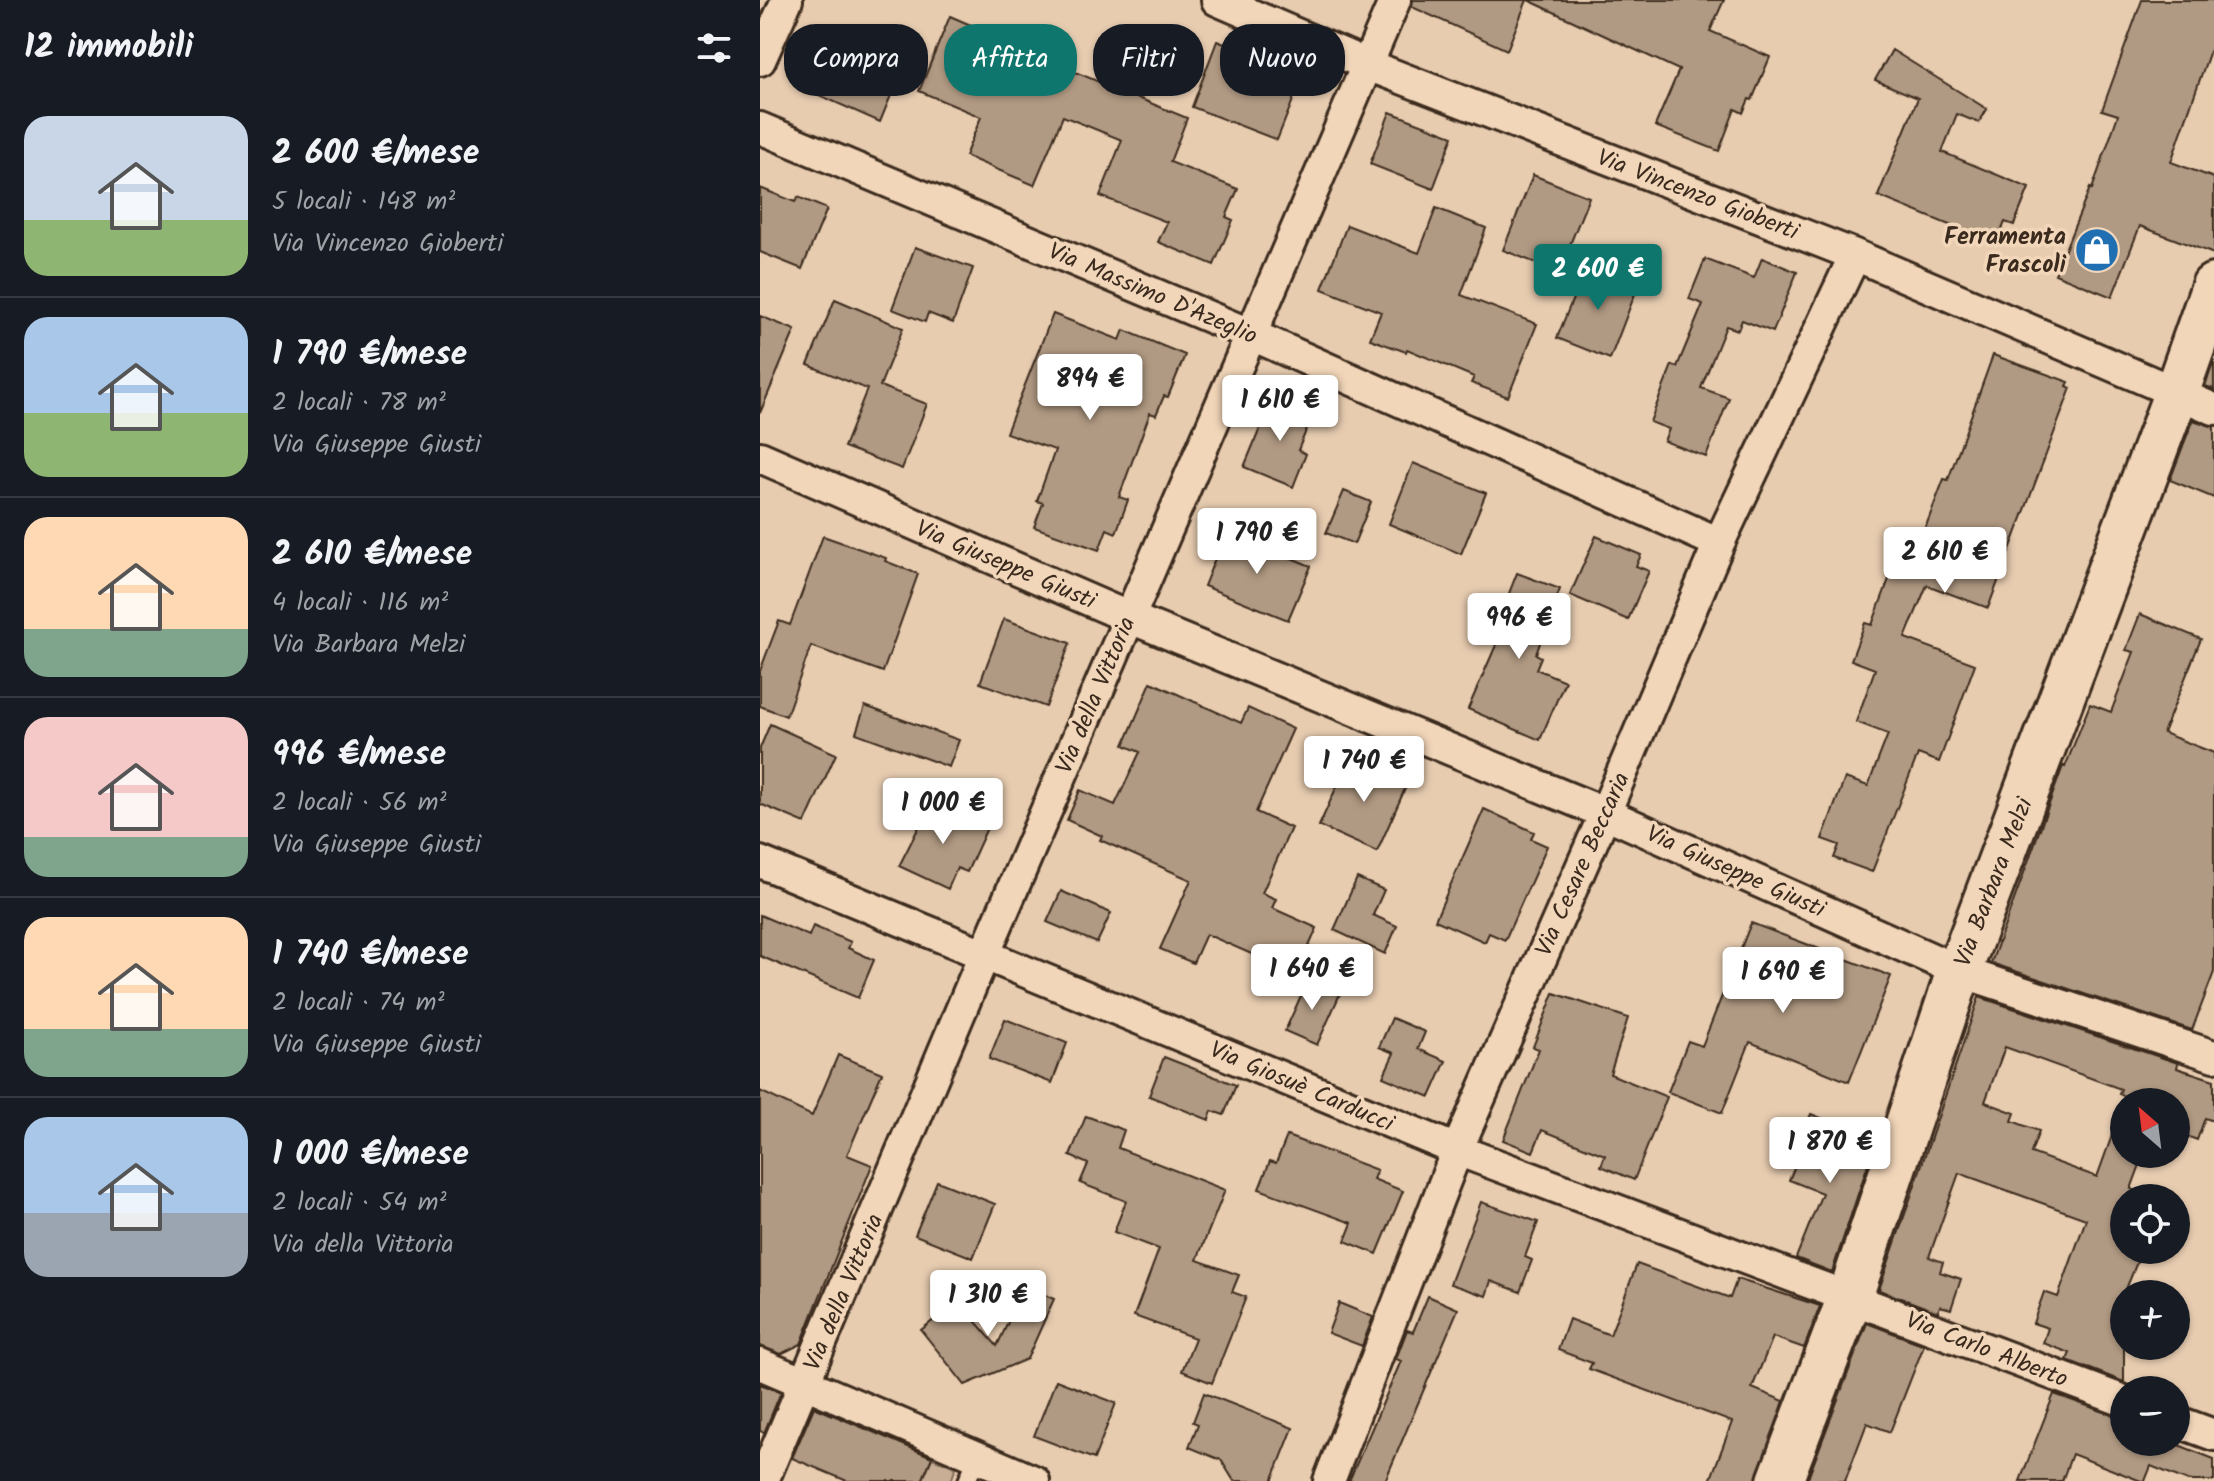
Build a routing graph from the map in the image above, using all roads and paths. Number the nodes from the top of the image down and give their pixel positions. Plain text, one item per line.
1 (787, 0) edge
2 (1217, 0) edge
3 (1395, 0) edge
4 (760, 60) edge
5 (1368, 65) junction
6 (760, 128) edge
7 (1855, 255) junction
8 (2214, 286) edge
9 (1252, 335) junction
10 (2195, 402) edge
11 (760, 457) edge
12 (1719, 543) junction
13 (1128, 617) junction
14 (1605, 813) junction
15 (760, 862) edge
16 (985, 953) junction
17 (1959, 971) junction
18 (2214, 1056) edge
19 (1457, 1150) junction
20 (1850, 1297) junction
21 (760, 1364) edge
22 (805, 1383) junction
23 (2110, 1396) edge
24 (2190, 1426) edge
25 (2214, 1435) edge
26 (972, 1469) edge
27 (763, 1481) edge
28 (1034, 1481) edge
29 (1329, 1481) edge
30 (1780, 1481) edge

1 - 4 street
2 - 5 street, Via Vincenzo Gioberti
3 - 5 street, Via della Vittoria
5 - 7 street, Via Vincenzo Gioberti
5 - 9 street, Via della Vittoria
6 - 9 street, Via Massimo D'Azeglio
7 - 10 street, Via Vincenzo Gioberti
7 - 12 street, Via Cesare Beccaria
8 - 10 street, Via Barbara Melzi
9 - 12 street, Via Massimo D'Azeglio
9 - 13 street, Via della Vittoria
10 - 17 street, Via Barbara Melzi
11 - 13 street, Via Giuseppe Giusti
12 - 14 street, Via Cesare Beccaria
13 - 14 street, Via Giuseppe Giusti
13 - 16 street, Via della Vittoria
14 - 17 street, Via Giuseppe Giusti
14 - 19 street, Via Cesare Beccaria
15 - 16 street, Via Giosuè Carducci
16 - 19 street, Via Giosuè Carducci
16 - 22 street, Via della Vittoria
17 - 18 street, Via Giuseppe Giusti
17 - 20 street, Via Barbara Melzi
19 - 20 street, Via Giosuè Carducci
19 - 29 street, Via Cesare Beccaria
20 - 23 street, Via Carlo Alberto
20 - 30 street, Via Barbara Melzi
21 - 22 street
22 - 26 street
22 - 27 street, Via della Vittoria
24 - 25 street
26 - 28 street

